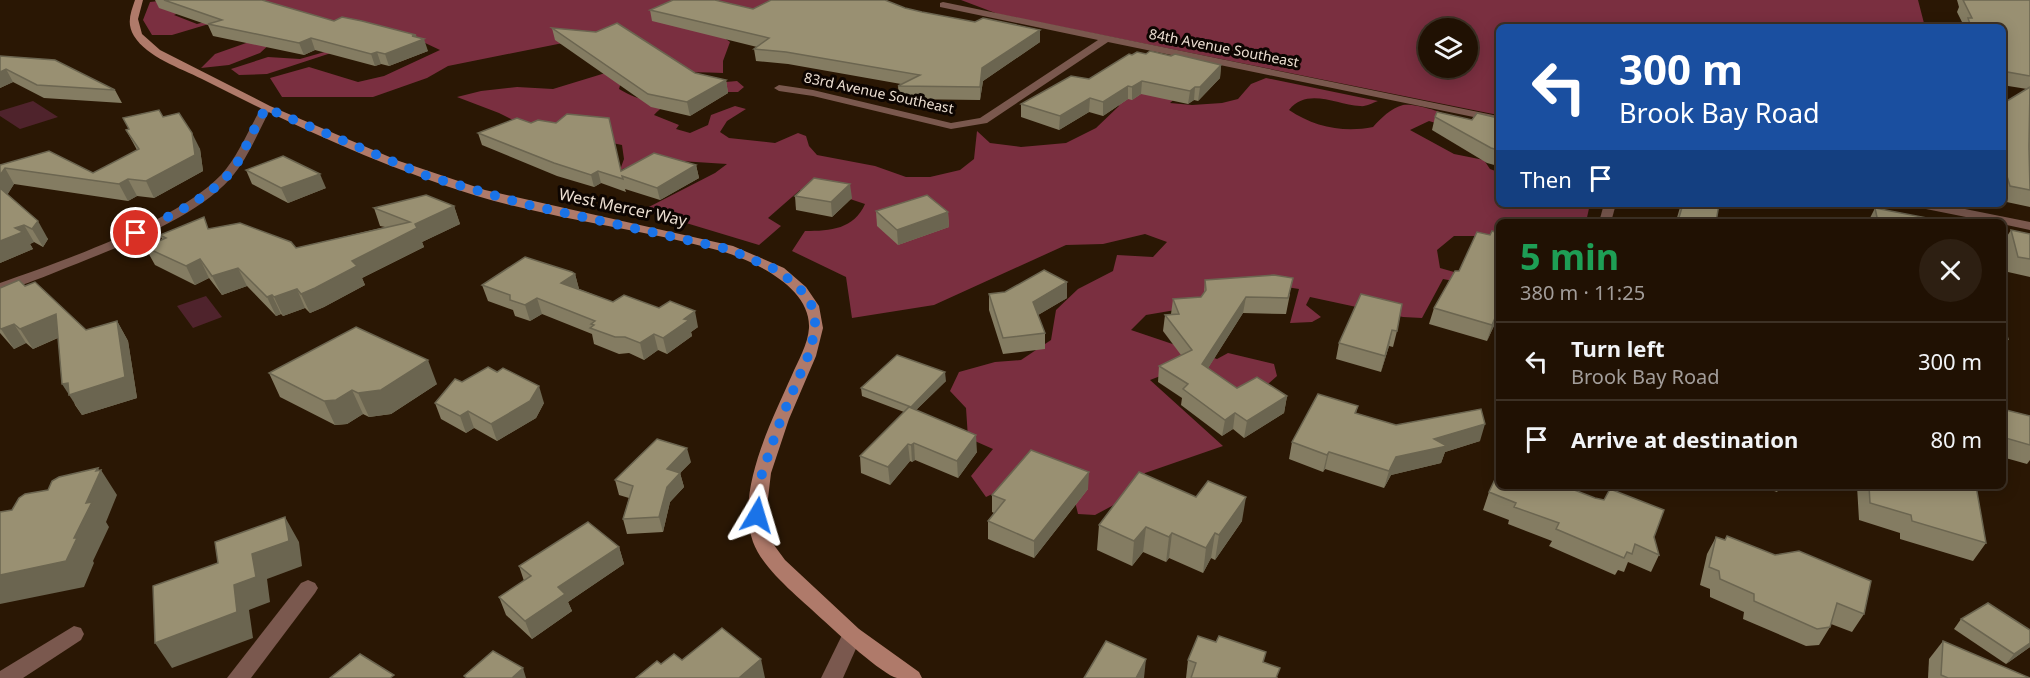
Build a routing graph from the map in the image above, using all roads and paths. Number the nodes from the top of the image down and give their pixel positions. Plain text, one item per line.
1 (140, 0) edge
2 (943, 5) dead end
3 (1104, 40) junction
4 (779, 88) dead end
5 (266, 108) junction
6 (1496, 119) edge
7 (1935, 207) edge
8 (1995, 219) edge
9 (2006, 221) edge
10 (2030, 226) edge
11 (0, 288) edge
12 (308, 588) dead end
13 (74, 634) dead end
14 (852, 635) junction
15 (6, 678) edge
16 (238, 678) edge
17 (832, 678) edge
18 (911, 678) edge

1 - 5 street, West Mercer Way
2 - 3 street, 84th Avenue Southeast
3 - 4 street, 83rd Avenue Southeast
3 - 6 street, 84th Avenue Southeast
5 - 11 street
5 - 14 street, West Mercer Way
7 - 8 street
9 - 10 street
12 - 16 street
13 - 15 street
14 - 17 street
14 - 18 street, West Mercer Way

